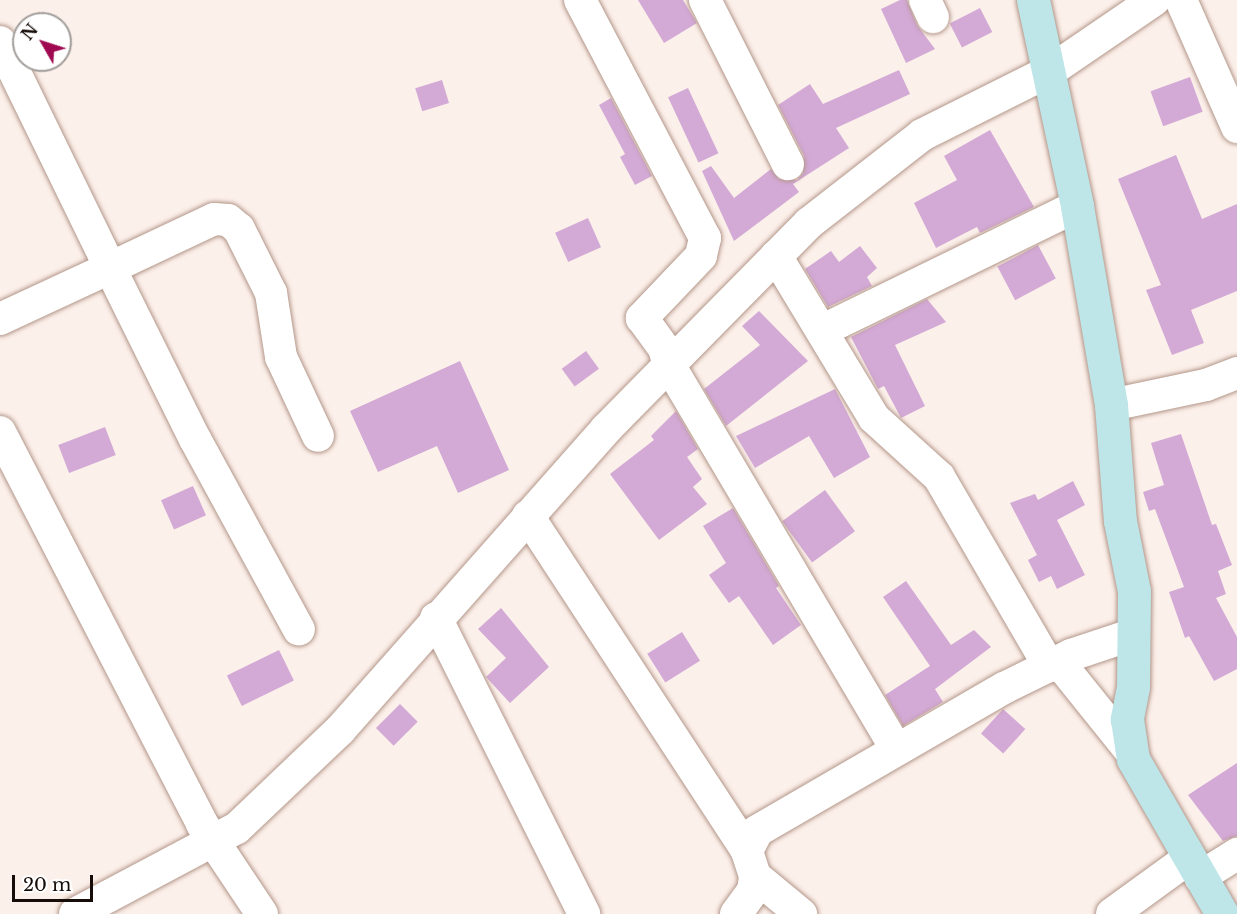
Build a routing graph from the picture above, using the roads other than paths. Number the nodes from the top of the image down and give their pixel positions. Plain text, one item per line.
1 (580, 0) edge
2 (705, 0) edge
3 (1033, 0) edge
4 (1154, 0) edge
5 (1181, 0) edge
6 (0, 42) edge
7 (1050, 71) junction
8 (1237, 127) edge
9 (788, 164) dead end
10 (1077, 206) junction
11 (776, 256) junction
12 (110, 268) junction
13 (0, 319) edge
14 (823, 330) junction
15 (660, 345) junction
16 (1237, 373) edge
17 (1111, 405) junction
18 (0, 432) edge
19 (318, 436) dead end
20 (528, 516) junction
21 (436, 618) junction
22 (299, 630) dead end
23 (1134, 634) junction
24 (1053, 663) junction
25 (896, 749) junction
26 (1132, 753) junction
27 (215, 843) junction
28 (1237, 854) edge
29 (751, 863) junction
30 (1194, 867) junction
31 (75, 914) edge
32 (262, 914) edge
33 (584, 914) edge
34 (736, 914) edge
35 (801, 914) edge
36 (1112, 914) edge
37 (1222, 914) edge

1 - 15 street
2 - 9 street
3 - 7 main road
4 - 7 street
5 - 8 street
6 - 12 street
7 - 10 main road
7 - 11 street
10 - 14 street
10 - 17 main road
11 - 14 street
11 - 15 street
12 - 13 street
12 - 19 street
12 - 22 street
14 - 24 street
15 - 20 street
15 - 25 street
16 - 17 street
17 - 23 main road
18 - 27 street
20 - 21 street
20 - 29 street
21 - 27 street
21 - 33 street
23 - 24 street
23 - 26 main road
24 - 25 street
24 - 26 street
25 - 29 street
26 - 30 main road
27 - 31 street
27 - 32 street
28 - 30 street
29 - 34 street
29 - 35 street
30 - 36 street
30 - 37 main road

